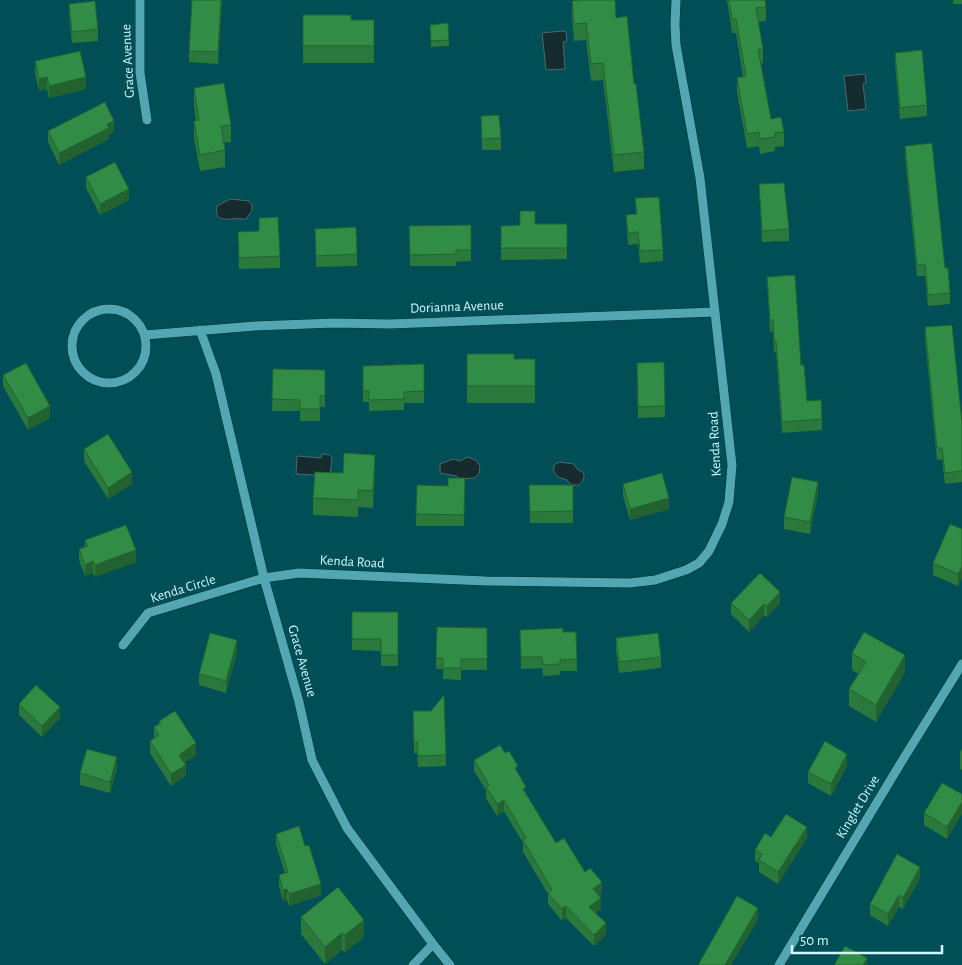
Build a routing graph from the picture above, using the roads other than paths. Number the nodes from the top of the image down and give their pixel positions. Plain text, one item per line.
1 (140, 0) edge
2 (676, 0) edge
3 (148, 120) dead end
4 (715, 312) junction
5 (200, 330) junction
6 (145, 335) junction
7 (264, 578) junction
8 (123, 645) dead end
9 (962, 664) edge
10 (432, 944) junction
11 (413, 965) edge
12 (450, 965) edge
13 (779, 965) edge

1 - 3 street, Grace Avenue
2 - 4 street, Kenda Road
4 - 5 street, Dorianna Avenue
4 - 7 street, Kenda Road
5 - 6 street, Dorianna Avenue
5 - 7 street, Grace Avenue
6 - 6 street
7 - 8 street, Kenda Circle
7 - 10 street, Grace Avenue
9 - 13 street, Kinglet Drive
10 - 11 street
10 - 12 street, Grace Avenue

